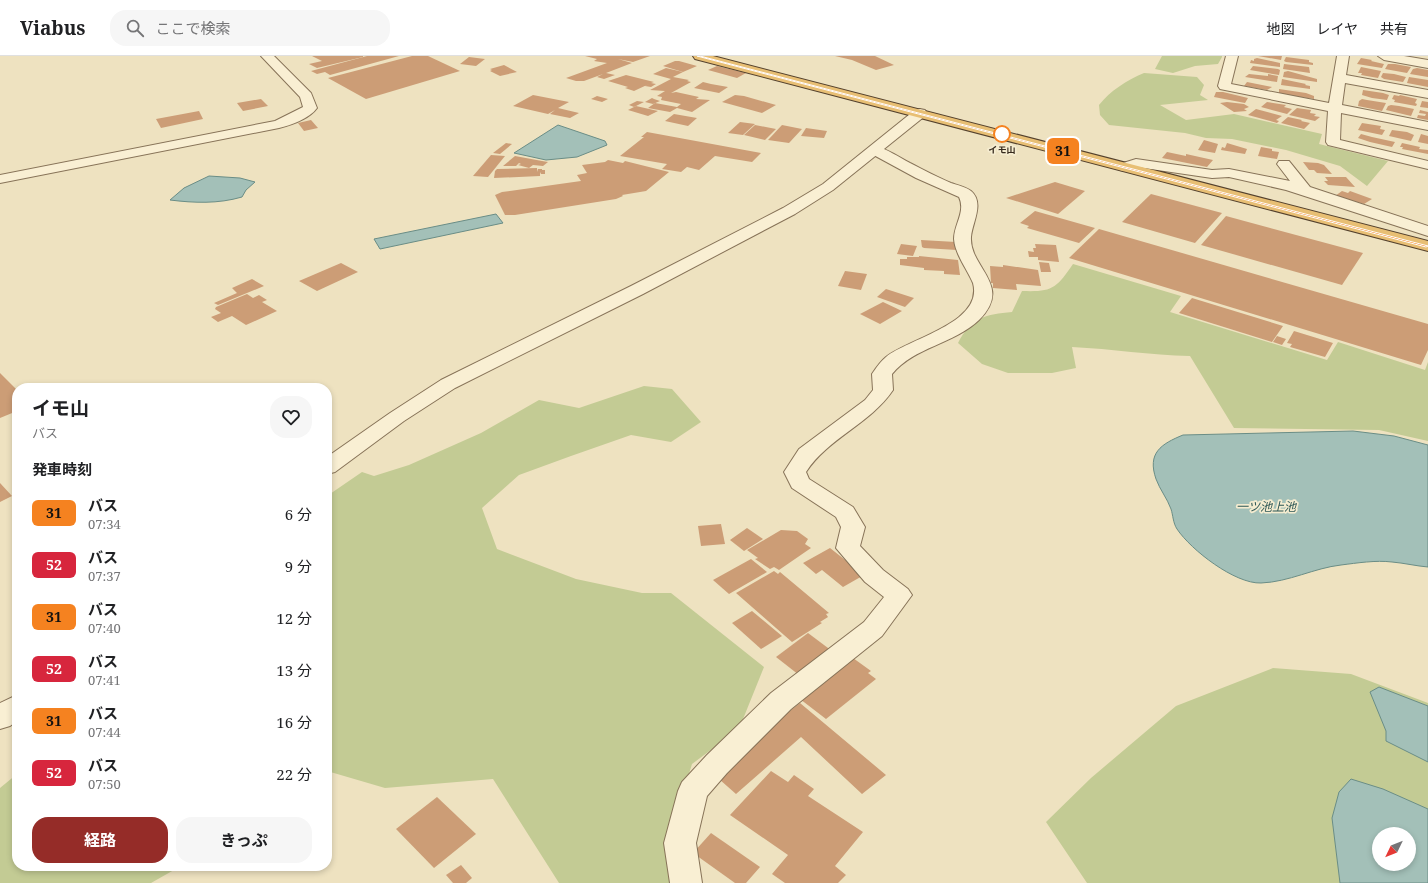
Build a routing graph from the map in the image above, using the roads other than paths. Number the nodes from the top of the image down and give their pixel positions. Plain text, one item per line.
1 (268, 56) edge
2 (699, 56) edge
3 (1232, 56) edge
4 (1343, 56) edge
5 (1384, 56) edge
6 (1428, 64) edge
7 (1340, 78) junction
8 (1428, 94) edge
9 (1335, 108) junction
10 (920, 113) junction
11 (1428, 126) edge
12 (875, 150) junction
13 (1284, 164) dead end
14 (1428, 165) edge
15 (1125, 167) junction
16 (0, 179) edge
17 (1304, 190) junction
18 (1428, 231) edge
19 (1428, 246) edge
20 (332, 463) edge
21 (12, 710) edge
22 (0, 718) edge
23 (686, 883) edge

1 - 16 street
2 - 10 highway
3 - 9 street
4 - 7 street
5 - 6 street
7 - 8 street
7 - 9 street
9 - 11 street
9 - 14 street
10 - 12 street
10 - 15 highway
12 - 20 street
12 - 23 street
13 - 17 street
15 - 17 street
15 - 19 highway
17 - 18 street
21 - 22 street

